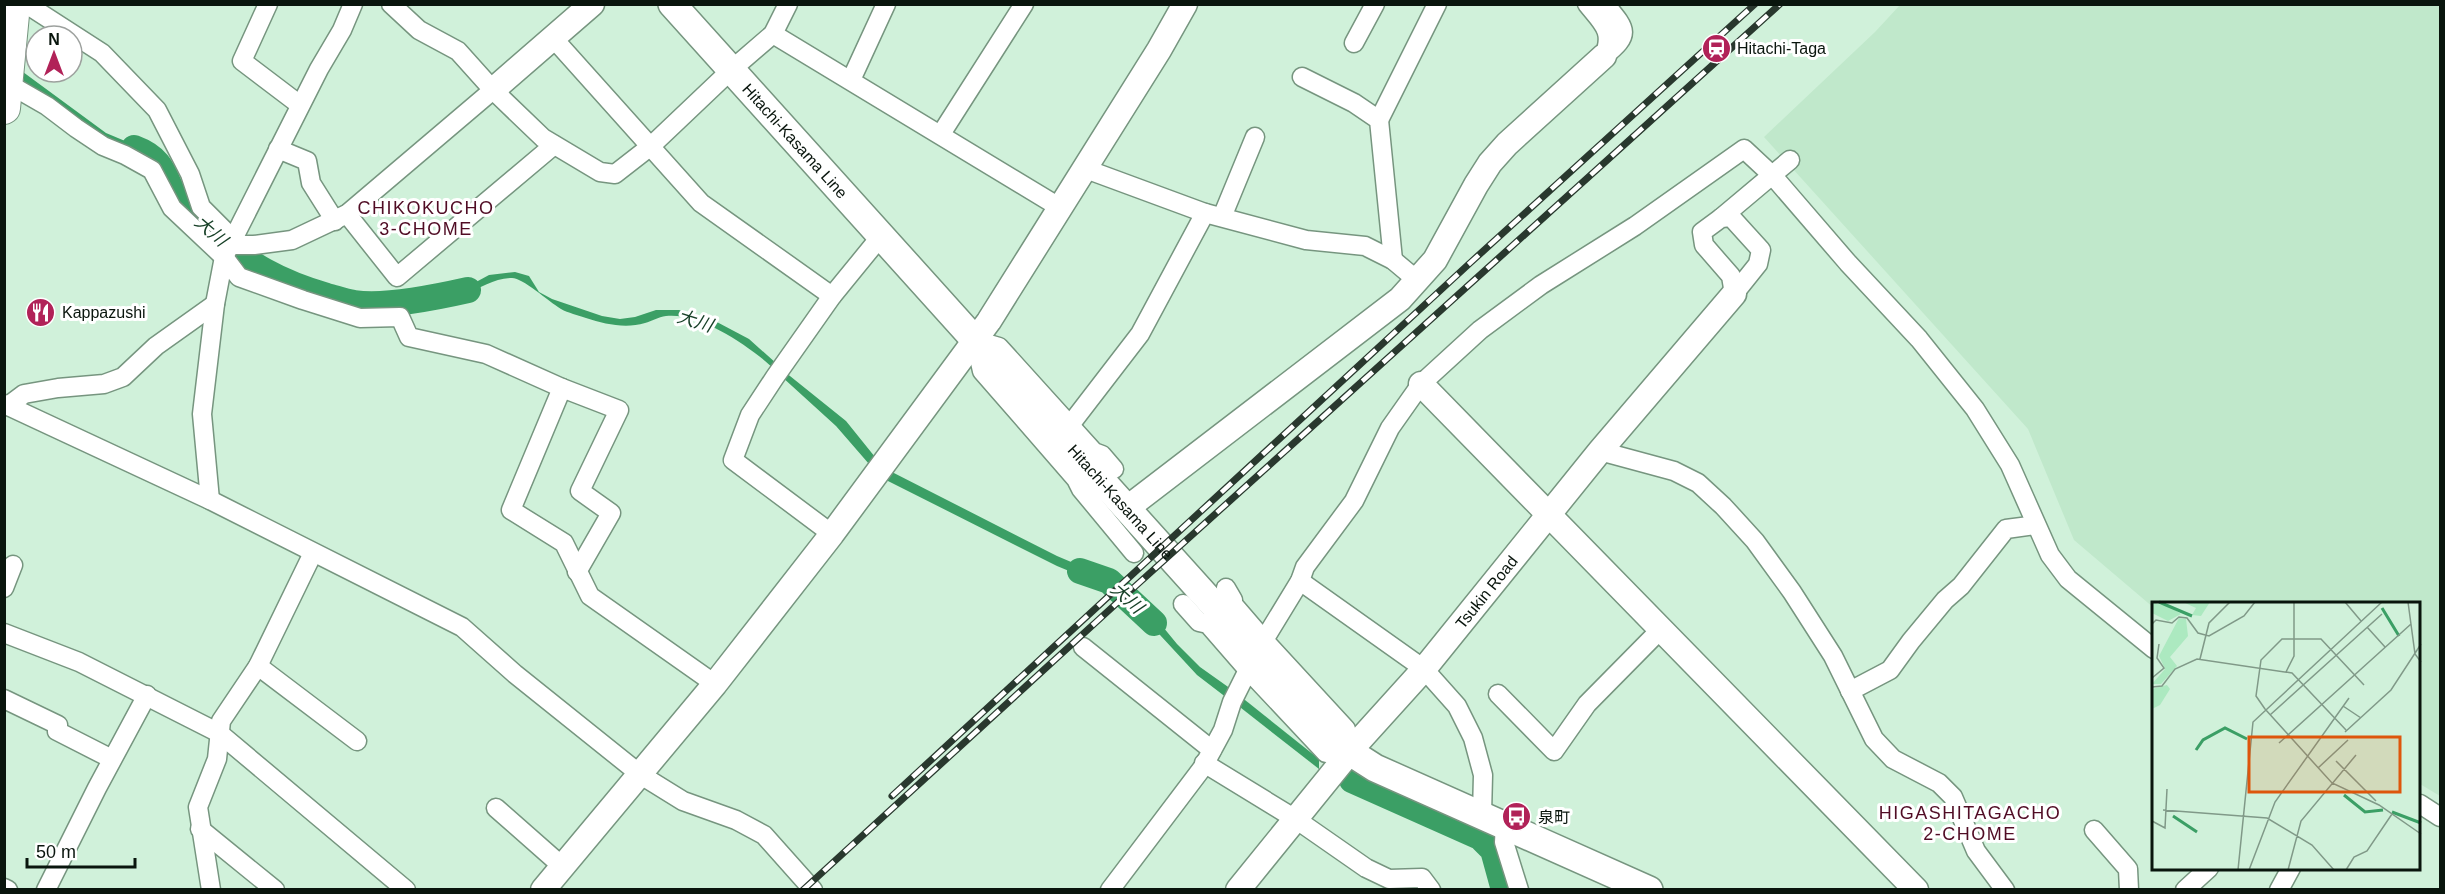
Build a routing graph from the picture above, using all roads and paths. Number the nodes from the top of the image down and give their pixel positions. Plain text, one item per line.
1 (14, 4) edge
2 (26, 4) edge
3 (268, 4) edge
4 (353, 4) edge
5 (391, 4) edge
6 (592, 4) edge
7 (672, 4) edge
8 (788, 4) edge
9 (886, 4) edge
10 (1024, 4) edge
11 (1185, 4) edge
12 (1375, 4) edge
13 (1437, 4) edge
14 (1587, 4) edge
15 (1605, 4) edge
16 (773, 34) junction
17 (554, 39) junction
18 (1354, 43) dead end
19 (1604, 56) junction
20 (730, 71) junction
21 (1302, 77) dead end
22 (851, 80) junction
23 (6, 86) edge
24 (493, 90) junction
25 (300, 105) junction
26 (1379, 120) junction
27 (941, 134) junction
28 (1255, 137) dead end
29 (554, 145) junction
30 (651, 146) junction
31 (278, 149) junction
32 (1790, 160) dead end
33 (1083, 168) junction
34 (1773, 176) junction
35 (1059, 207) junction
36 (1213, 215) junction
37 (341, 217) junction
38 (1721, 218) junction
39 (881, 236) junction
40 (229, 247) junction
41 (1393, 260) junction
42 (1418, 281) junction
43 (1734, 294) junction
44 (832, 296) junction
45 (215, 304) junction
46 (975, 340) junction
47 (1421, 384) junction
48 (562, 388) junction
49 (6, 405) edge
50 (1070, 425) junction
51 (1600, 451) junction
52 (1114, 469) dead end
53 (210, 500) junction
54 (1126, 509) junction
55 (1551, 513) junction
56 (2036, 525) junction
57 (832, 534) junction
58 (313, 553) junction
59 (1134, 553) dead end
60 (13, 565) dead end
61 (577, 572) junction
62 (1300, 581) junction
63 (4, 588) edge
64 (1226, 588) dead end
65 (1183, 604) dead end
66 (1662, 628) junction
67 (4, 633) edge
68 (1264, 640) junction
69 (2152, 647) edge
70 (1083, 648) dead end
71 (258, 666) junction
72 (1424, 669) junction
73 (1248, 670) junction
74 (715, 684) junction
75 (1851, 691) junction
76 (1498, 694) dead end
77 (147, 695) junction
78 (4, 699) edge
79 (219, 733) junction
80 (357, 741) dead end
81 (1350, 752) junction
82 (1208, 757) junction
83 (112, 759) junction
84 (641, 775) junction
85 (2421, 805) edge
86 (496, 807) dead end
87 (2440, 817) edge
88 (1493, 819) junction
89 (1297, 820) junction
90 (200, 830) junction
91 (2094, 830) dead end
92 (563, 867) junction
93 (2206, 870) edge
94 (2290, 870) edge
95 (46, 890) edge
96 (211, 890) edge
97 (275, 890) edge
98 (406, 890) edge
99 (543, 890) edge
100 (813, 890) edge
101 (1110, 890) edge
102 (1238, 890) edge
103 (1431, 890) edge
104 (1519, 890) edge
105 (1649, 890) edge
106 (1916, 890) edge
107 (2005, 890) edge
108 (2129, 890) edge
109 (2186, 890) edge
110 (2279, 890) edge

1 - 23 highway
2 - 40 street
3 - 25 street
4 - 25 street
5 - 24 street
6 - 17 street
7 - 20 main road, Hitachi-Kasama Line
8 - 16 street
9 - 22 street
10 - 27 street
11 - 33 street
12 - 18 street
13 - 26 street
14 - 19 street
15 - 19 street
16 - 20 street
16 - 22 street
17 - 24 street
17 - 30 street
19 - 42 street
20 - 30 street
20 - 39 main road, Hitachi-Kasama Line
21 - 26 street
22 - 27 street
23 - 40 street
24 - 29 street
24 - 37 street
25 - 31 street
26 - 41 street
27 - 35 street
28 - 36 street
29 - 30 street
29 - 37 street
30 - 44 street
31 - 37 street
31 - 40 street
32 - 34 street
33 - 35 street
33 - 36 street
34 - 38 street
34 - 47 street
34 - 56 street
35 - 46 street
36 - 41 street
36 - 50 street
37 - 40 street
38 - 43 street
38 - 43 street
39 - 44 street
39 - 46 main road, Hitachi-Kasama Line
40 - 45 street
40 - 48 street
41 - 42 street
42 - 54 street
43 - 51 street, Tsukin Road
44 - 57 street
45 - 49 street
45 - 53 street
46 - 50 street
46 - 54 main road, Hitachi-Kasama Line
46 - 57 street
46 - 59 street
47 - 55 street
47 - 62 street
48 - 61 street
48 - 61 street
49 - 53 street
50 - 52 street
51 - 55 street, Tsukin Road
51 - 75 street
53 - 58 street
54 - 81 main road, Hitachi-Kasama Line
55 - 66 street
55 - 72 street, Tsukin Road
56 - 69 street
56 - 75 street
57 - 74 street
58 - 71 street
58 - 84 street
60 - 63 street
61 - 74 street
62 - 68 street
62 - 72 street
64 - 68 street
65 - 73 street
66 - 76 street
66 - 106 street
67 - 77 street
68 - 81 street
70 - 82 street
71 - 79 street
71 - 80 street
72 - 81 street, Tsukin Road
72 - 88 street
73 - 81 street
73 - 82 street
74 - 84 street
75 - 107 street
77 - 79 street
77 - 83 street
78 - 83 street
79 - 90 street
79 - 98 street
81 - 88 main road, Hitachi-Kasama Line
81 - 89 street, Tsukin Road
82 - 89 street
82 - 101 street
83 - 95 street
84 - 92 street
84 - 100 street
85 - 87 street
86 - 92 street
88 - 104 street
88 - 105 main road, Hitachi-Kasama Line
89 - 102 street, Tsukin Road
89 - 103 street
90 - 96 street
90 - 97 street
91 - 108 street
92 - 99 street
93 - 109 street
94 - 110 street

